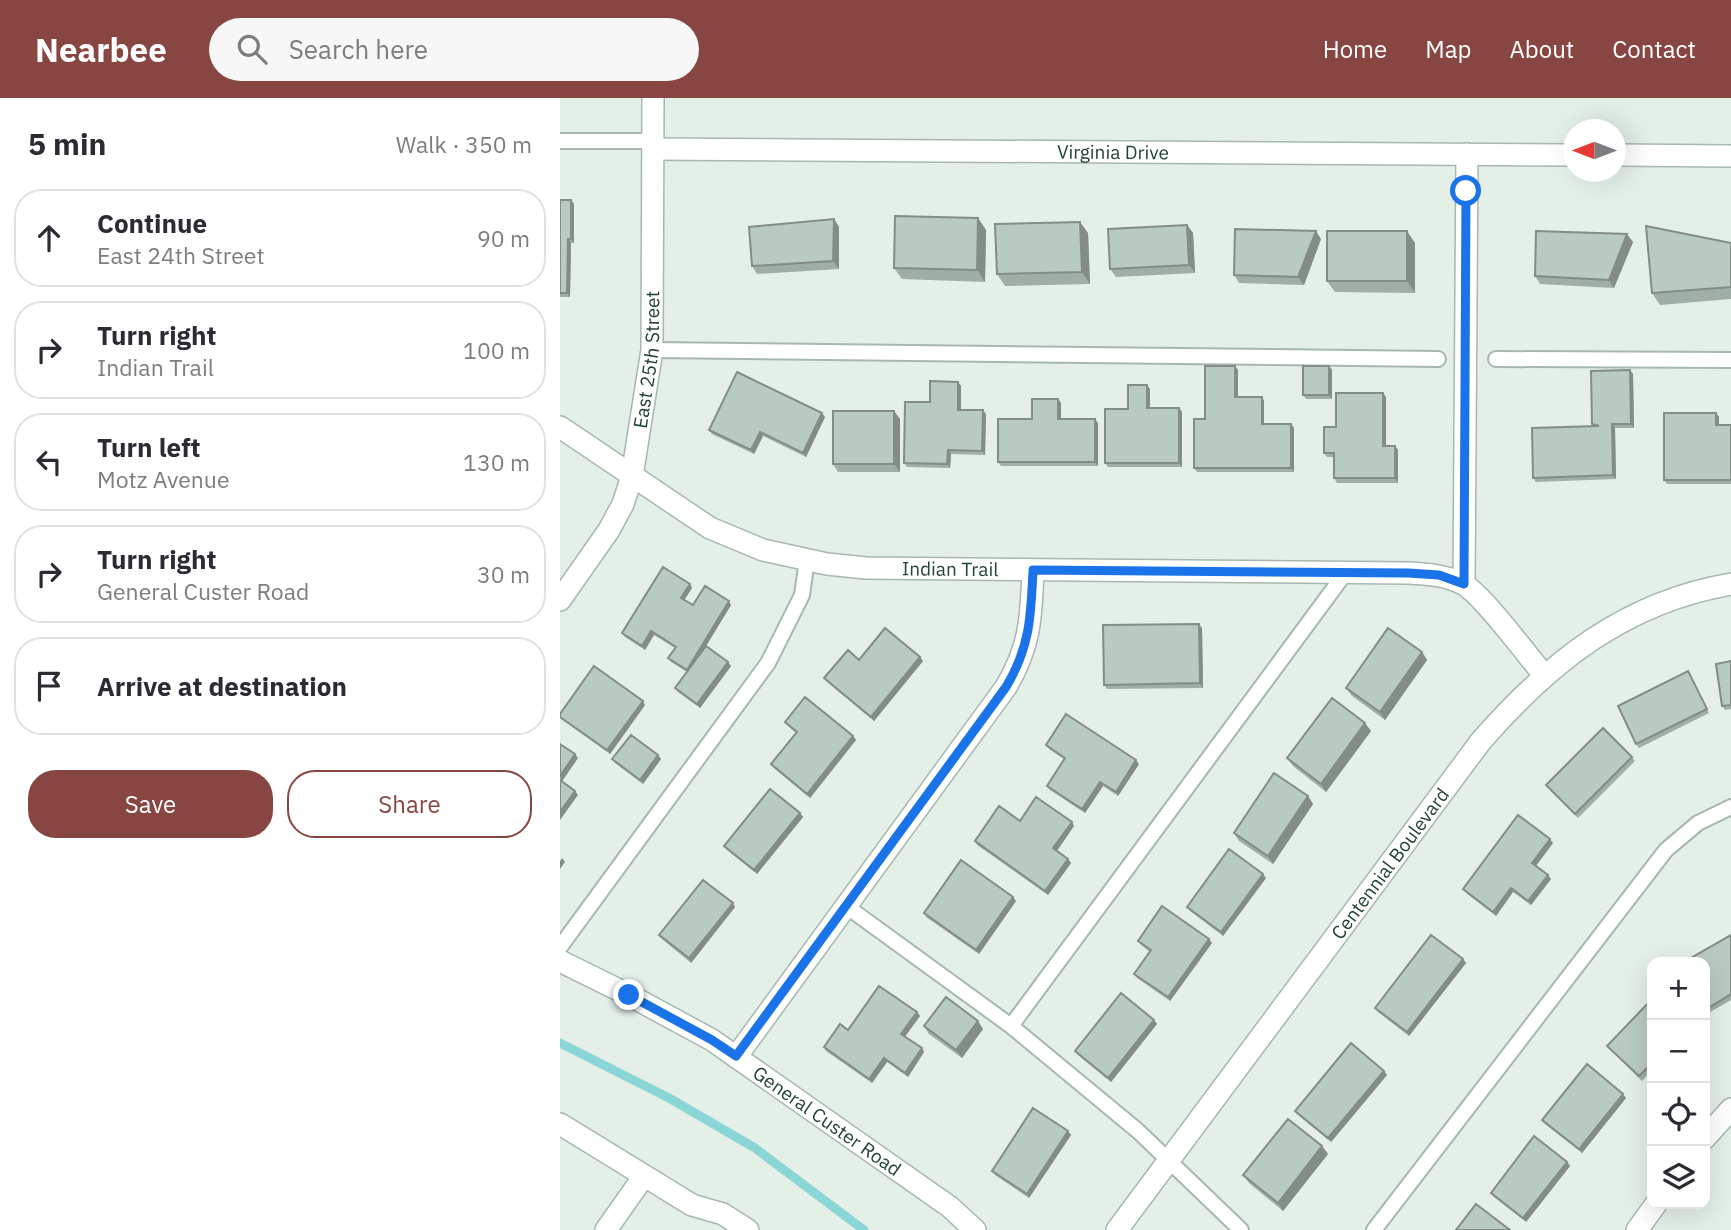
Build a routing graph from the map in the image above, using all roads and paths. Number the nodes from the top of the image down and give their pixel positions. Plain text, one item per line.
1 (653, 98) edge
2 (560, 141) edge
3 (653, 145) junction
4 (1467, 154) junction
5 (1563, 155) edge
6 (1626, 155) edge
7 (1731, 156) edge
8 (652, 350) junction
9 (1438, 359) dead end
10 (1496, 359) dead end
11 (1731, 360) edge
12 (560, 426) edge
13 (632, 475) junction
14 (807, 560) junction
15 (1033, 570) junction
16 (1346, 572) junction
17 (1464, 584) junction
18 (1731, 584) edge
19 (560, 600) edge
20 (1544, 675) junction
21 (1731, 807) edge
22 (846, 906) junction
23 (560, 947) edge
24 (560, 961) edge
25 (1011, 1026) junction
26 (736, 1056) junction
27 (1731, 1109) edge
28 (560, 1124) edge
29 (1710, 1132) edge
30 (1170, 1160) junction
31 (644, 1176) junction
32 (1652, 1209) edge
33 (606, 1230) edge
34 (748, 1230) edge
35 (975, 1230) edge
36 (1117, 1230) edge
37 (1241, 1230) edge
38 (1374, 1230) edge
39 (1637, 1230) edge

1 - 3 street, East 25th Street
2 - 3 lane
3 - 4 street, Virginia Drive
3 - 8 street, East 25th Street
4 - 5 street, Virginia Drive
4 - 17 street
6 - 7 street
8 - 9 lane
8 - 13 street, East 25th Street
10 - 11 lane
12 - 13 street, Indian Trail
13 - 14 street, Indian Trail
13 - 19 street, East 25th Street
14 - 15 street, Indian Trail
14 - 23 lane
15 - 16 street, Indian Trail
15 - 22 street
16 - 17 street, Indian Trail
16 - 25 lane
17 - 20 street
18 - 20 street, Centennial Boulevard
20 - 30 street, Centennial Boulevard
21 - 38 lane
22 - 25 lane
22 - 26 street
24 - 26 street, General Custer Road
25 - 30 lane
26 - 35 street, General Custer Road
27 - 29 street
28 - 31 street
30 - 36 street, Centennial Boulevard
30 - 37 lane
31 - 33 street
31 - 34 street
32 - 39 street

